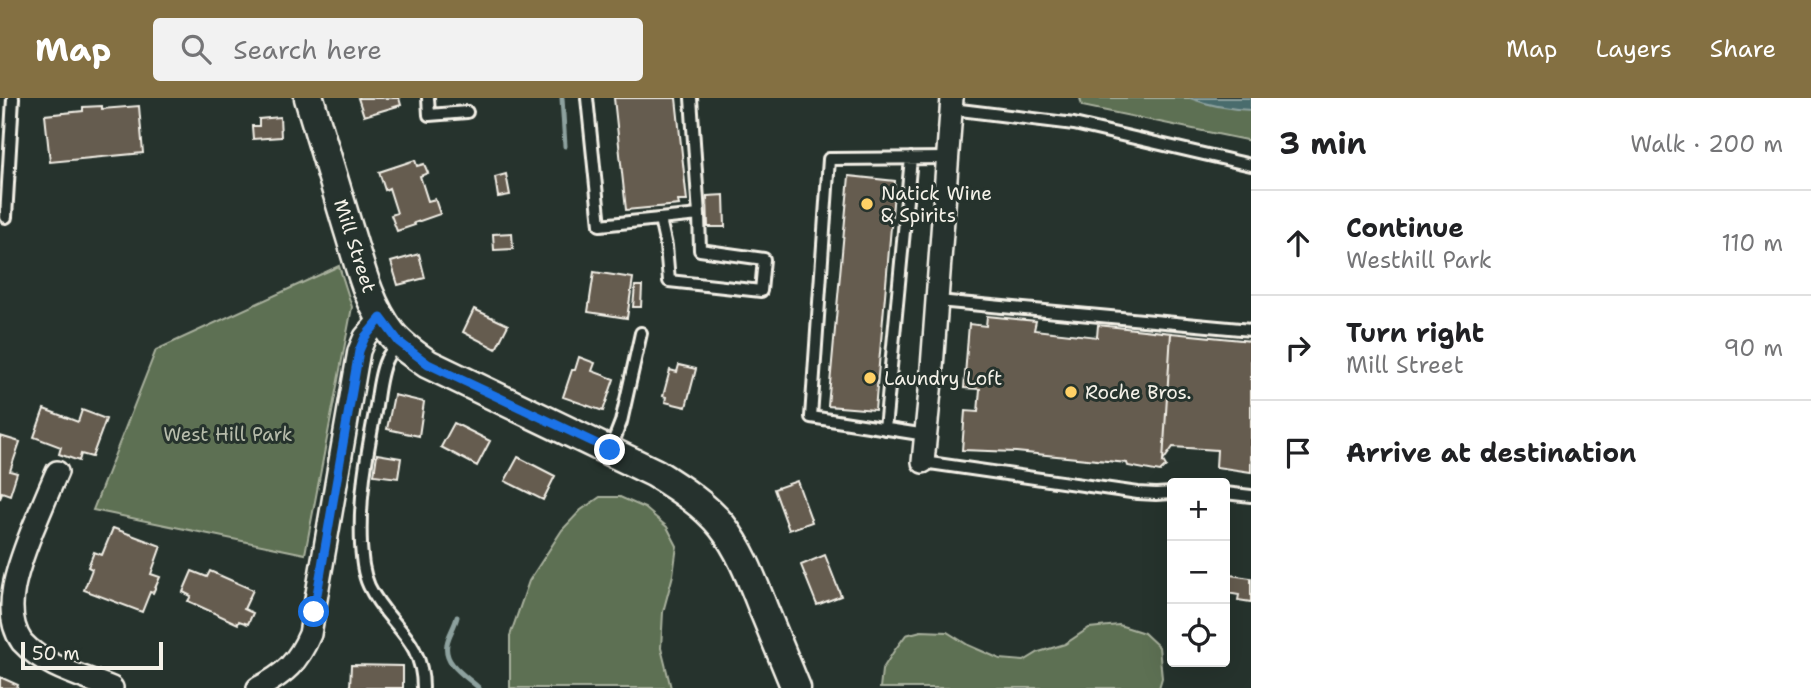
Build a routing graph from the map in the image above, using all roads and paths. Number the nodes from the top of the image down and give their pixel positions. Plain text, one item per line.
1 (13, 98) edge
2 (309, 98) edge
3 (428, 98) edge
4 (587, 98) edge
5 (691, 98) edge
6 (952, 104) edge
7 (467, 113) dead end
8 (911, 158) junction
9 (948, 158) junction
10 (1251, 165) edge
11 (699, 215) junction
12 (6, 216) dead end
13 (660, 219) junction
14 (938, 301) junction
15 (381, 318) junction
16 (1251, 330) edge
17 (641, 333) dead end
18 (399, 342) junction
19 (886, 429) junction
20 (926, 435) junction
21 (610, 450) junction
22 (923, 462) joint
23 (57, 472) dead end
24 (1167, 493) edge
25 (1230, 494) edge
26 (1251, 496) edge
27 (112, 688) edge
28 (258, 688) edge
29 (423, 688) edge
30 (796, 688) edge

1 - 12 lane
2 - 15 street, Mill Street
3 - 7 lane
4 - 13 lane
5 - 11 lane
6 - 9 street
6 - 10 lane
8 - 9 lane
8 - 19 lane
8 - 19 lane
9 - 14 street
11 - 13 lane
11 - 13 lane
14 - 16 lane
14 - 20 street
15 - 18 street, Mill Street
15 - 28 street
17 - 21 lane
18 - 21 street, Mill Street
18 - 29 lane
19 - 20 lane
20 - 22 street
21 - 30 street, Mill Street
22 - 24 lane
23 - 27 street
25 - 26 lane

